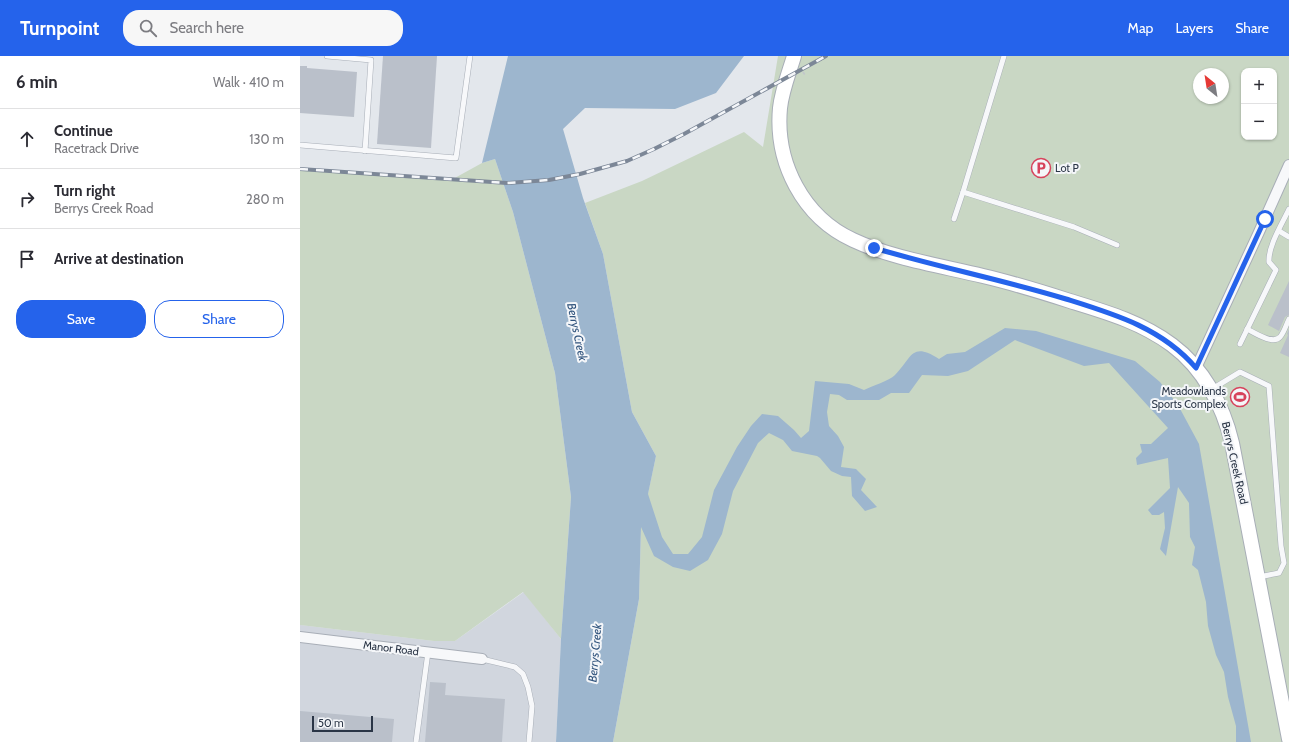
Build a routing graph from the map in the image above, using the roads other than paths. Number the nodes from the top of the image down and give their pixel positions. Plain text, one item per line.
1 (327, 56) edge
2 (470, 56) edge
3 (794, 56) edge
4 (1004, 56) edge
5 (371, 58) edge
6 (300, 146) edge
7 (364, 151) junction
8 (1289, 165) edge
9 (963, 192) junction
10 (1289, 209) edge
11 (954, 219) dead end
12 (1279, 231) junction
13 (1289, 237) edge
14 (1117, 245) dead end
15 (1289, 319) edge
16 (1247, 329) junction
17 (1240, 344) dead end
18 (1196, 368) junction
19 (1211, 389) junction
20 (1258, 577) junction
21 (300, 637) edge
22 (428, 652) junction
23 (482, 659) joint
24 (1289, 739) edge
25 (416, 742) edge
26 (529, 742) edge

1 - 5 lane
2 - 7 lane
3 - 18 street, Berrys Creek Road
4 - 9 lane
5 - 7 lane
6 - 7 lane
8 - 18 street
9 - 11 lane
9 - 14 lane
10 - 12 lane
12 - 13 lane
12 - 16 lane
15 - 16 lane
16 - 17 lane
18 - 19 street, Berrys Creek Road
19 - 20 street, Berrys Creek Road
19 - 20 lane
20 - 24 street, Berrys Creek Road
21 - 22 street, Manor Road
22 - 23 street, Manor Road
22 - 25 lane
23 - 26 lane

